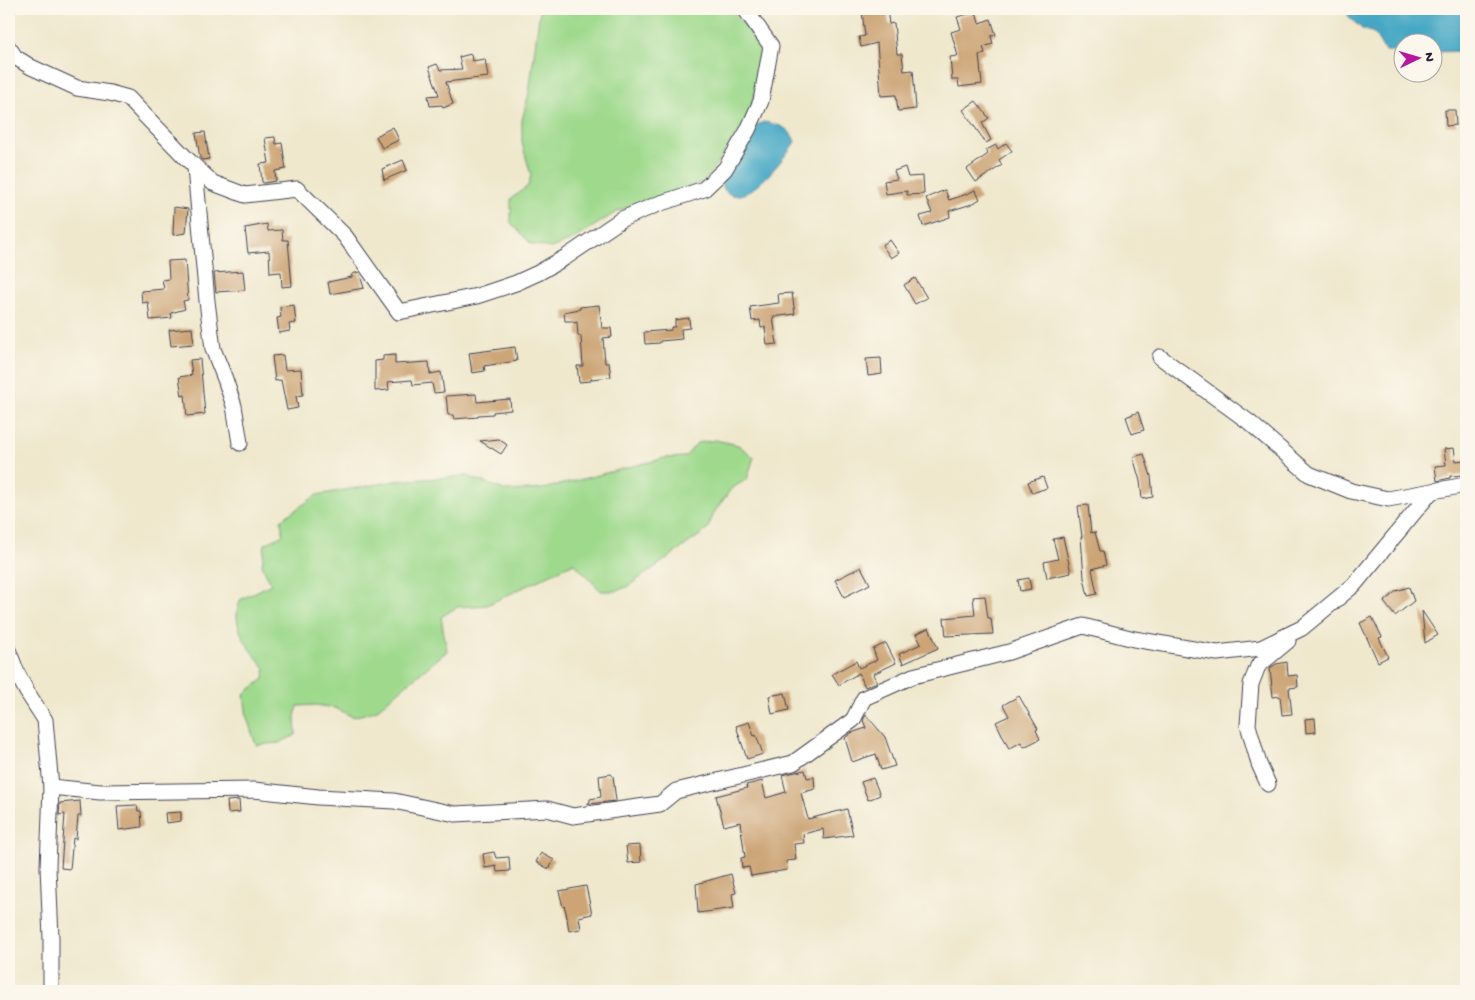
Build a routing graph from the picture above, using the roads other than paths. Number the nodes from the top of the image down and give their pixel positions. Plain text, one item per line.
1 (745, 9) edge
2 (9, 48) edge
3 (195, 168) junction
4 (1160, 357) dead end
5 (240, 443) dead end
6 (1466, 485) edge
7 (1431, 492) junction
8 (1302, 628) junction
9 (9, 652) edge
10 (1268, 784) dead end
11 (52, 787) junction
12 (51, 991) edge

1 - 3 street
2 - 3 street
3 - 5 street
4 - 7 street
6 - 7 street
7 - 8 street
8 - 10 street
8 - 11 street
9 - 11 street
11 - 12 street

